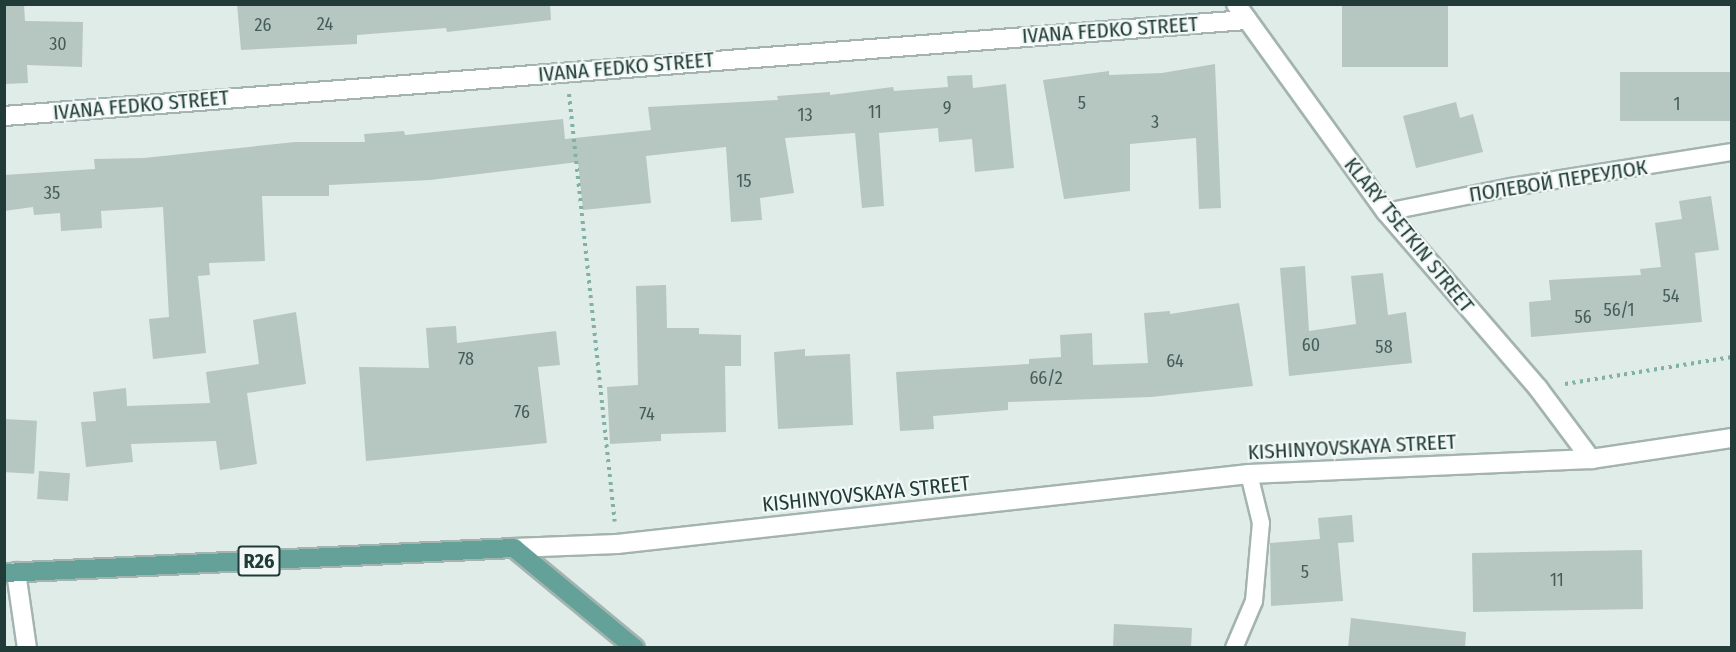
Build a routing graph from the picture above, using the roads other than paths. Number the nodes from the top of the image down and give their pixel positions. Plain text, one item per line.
1 (1236, 4) edge
2 (1247, 20) junction
3 (4, 116) edge
4 (1731, 152) edge
5 (1386, 212) junction
6 (1731, 438) edge
7 (1591, 459) junction
8 (1249, 474) junction
9 (514, 548) junction
10 (10, 573) edge
11 (27, 648) edge
12 (635, 648) edge
13 (1234, 648) edge

1 - 2 street, KLARY TSETKIN STREET
2 - 3 street, IVANA FEDKO STREET
2 - 5 street, KLARY TSETKIN STREET
4 - 5 lane, ПОЛЕВОЙ ПЕРЕУЛОК
5 - 7 street, KLARY TSETKIN STREET
6 - 7 street, KISHINYOVSKAYA STREET
7 - 8 street, KISHINYOVSKAYA STREET
8 - 9 street, KISHINYOVSKAYA STREET
8 - 13 lane
9 - 10 main road, KISHINYOVSKAYA STREET / R26
9 - 12 main road
10 - 11 street

